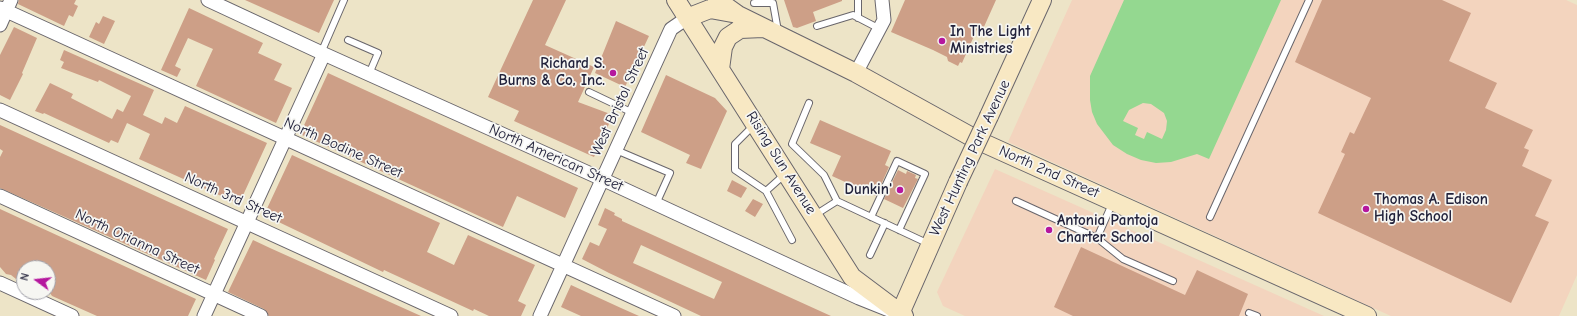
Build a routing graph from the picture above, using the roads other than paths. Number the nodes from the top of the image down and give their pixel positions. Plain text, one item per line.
1 (208, 0) edge
2 (344, 0) edge
3 (676, 0) edge
4 (717, 0) edge
5 (858, 0) edge
6 (882, 0) edge
7 (1042, 0) edge
8 (1309, 0) edge
9 (754, 3) dead end
10 (6, 6) edge
11 (738, 15) junction
12 (687, 18) junction
13 (858, 18) junction
14 (0, 25) edge
15 (817, 26) dead end
16 (878, 28) junction
17 (772, 31) junction
18 (348, 40) dead end
19 (322, 54) junction
20 (720, 69) junction
21 (856, 73) junction
22 (369, 74) junction
23 (589, 92) dead end
24 (809, 103) dead end
25 (0, 110) edge
26 (633, 113) junction
27 (756, 123) junction
28 (285, 139) junction
29 (616, 150) junction
30 (787, 172) junction
31 (602, 179) junction
32 (766, 191) junction
33 (0, 196) edge
34 (837, 201) junction
35 (1016, 201) dead end
36 (1114, 201) junction
37 (656, 204) junction
38 (814, 215) junction
39 (870, 217) junction
40 (1210, 217) dead end
41 (247, 222) junction
42 (885, 223) junction
43 (899, 230) junction
44 (1097, 238) junction
45 (792, 240) dead end
46 (930, 244) junction
47 (870, 255) dead end
48 (564, 265) junction
49 (1173, 281) dead end
50 (0, 283) edge
51 (214, 294) junction
52 (1249, 313) dead end
53 (1356, 314) edge
54 (901, 315) edge
55 (72, 316) edge
56 (204, 316) edge
57 (261, 316) edge
58 (452, 316) edge
59 (540, 316) edge
60 (674, 316) edge
61 (1257, 316) edge

1 - 19 street, North American Street
2 - 19 lane
3 - 12 street, Rising Sun Avenue
4 - 11 street, North 2nd Street
5 - 13 lane
6 - 16 street
7 - 46 street, West Hunting Park Avenue, bridge
8 - 40 lane
9 - 17 lane
10 - 14 street
10 - 28 street, North Bodine Street
11 - 12 street, North 2nd Street
11 - 17 street, North 2nd Street
12 - 20 street, Rising Sun Avenue
12 - 26 street, West Bristol Street
13 - 15 lane
13 - 16 lane
16 - 21 street
17 - 20 street
17 - 21 street, North 2nd Street
18 - 22 lane
19 - 22 street, North American Street
19 - 28 street
20 - 27 street, Rising Sun Avenue
21 - 36 street, North 2nd Street
22 - 31 street, North American Street
23 - 26 lane
24 - 34 lane
25 - 41 street, North 3rd Street
26 - 29 street, West Bristol Street
27 - 30 street, Rising Sun Avenue
27 - 32 lane
28 - 41 street
28 - 48 street, North Bodine Street
29 - 31 street, West Bristol Street
29 - 37 lane
30 - 32 lane
30 - 38 street, Rising Sun Avenue
31 - 37 street, North American Street
31 - 48 street, West Bristol Street
32 - 45 lane
33 - 51 street, North Orianna Street
34 - 38 lane
34 - 39 lane
35 - 44 lane
36 - 44 lane
36 - 53 street, North 2nd Street
37 - 54 street, North American Street
38 - 54 street, Rising Sun Avenue
39 - 42 lane
39 - 43 lane
41 - 51 street
41 - 58 street, North 3rd Street
42 - 43 lane
42 - 47 lane
43 - 46 lane
44 - 49 lane
46 - 54 street, West Hunting Park Avenue
48 - 59 street, West Bristol Street
48 - 60 street, North Bodine Street
50 - 55 street
51 - 56 street
51 - 57 street, North Orianna Street
52 - 61 lane

